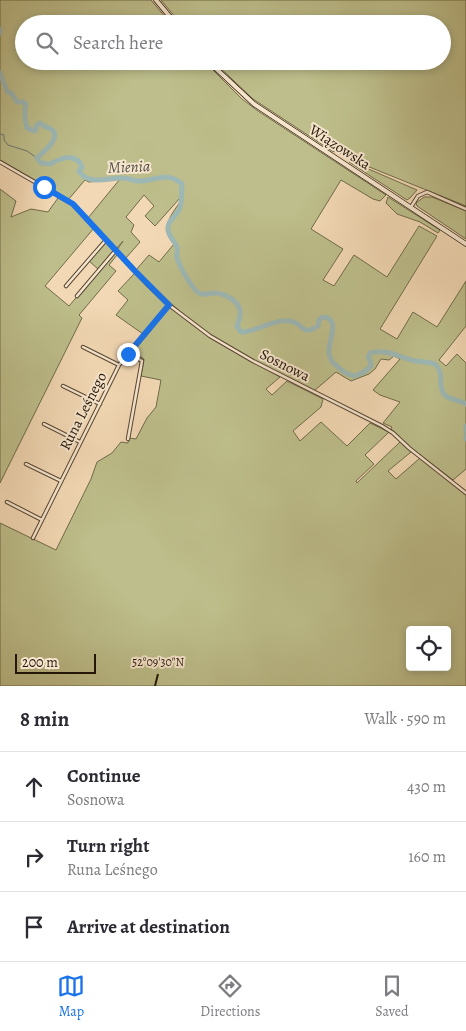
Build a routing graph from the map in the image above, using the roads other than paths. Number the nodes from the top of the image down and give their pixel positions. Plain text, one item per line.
1 (156, 0) edge
2 (168, 15) edge
3 (217, 70) edge
4 (0, 162) edge
5 (411, 207) junction
6 (466, 208) edge
7 (106, 239) junction
8 (466, 244) edge
9 (116, 250) junction
10 (66, 286) dead end
11 (78, 296) dead end
12 (169, 305) junction
13 (83, 347) dead end
14 (129, 352) junction
15 (119, 365) junction
16 (63, 386) dead end
17 (100, 404) junction
18 (44, 424) dead end
19 (128, 439) dead end
20 (80, 442) junction
21 (26, 464) dead end
22 (61, 481) junction
23 (466, 493) edge
24 (6, 502) dead end
25 (42, 520) junction
26 (33, 538) dead end

1 - 2 main road
3 - 5 main road, Wiązowska
4 - 7 street, Sosnowa
5 - 6 street
5 - 8 main road, Wiązowska
7 - 9 street, Sosnowa
7 - 10 street
9 - 11 street
9 - 12 street, Sosnowa
12 - 14 street, Runa Leśnego
12 - 23 street, Sosnowa
13 - 15 street
14 - 15 street, Runa Leśnego
14 - 19 street
15 - 17 street, Runa Leśnego
16 - 17 street
17 - 20 street, Runa Leśnego
18 - 20 street
20 - 22 street, Runa Leśnego
21 - 22 street
22 - 25 street, Runa Leśnego
24 - 25 street
25 - 26 street, Runa Leśnego

